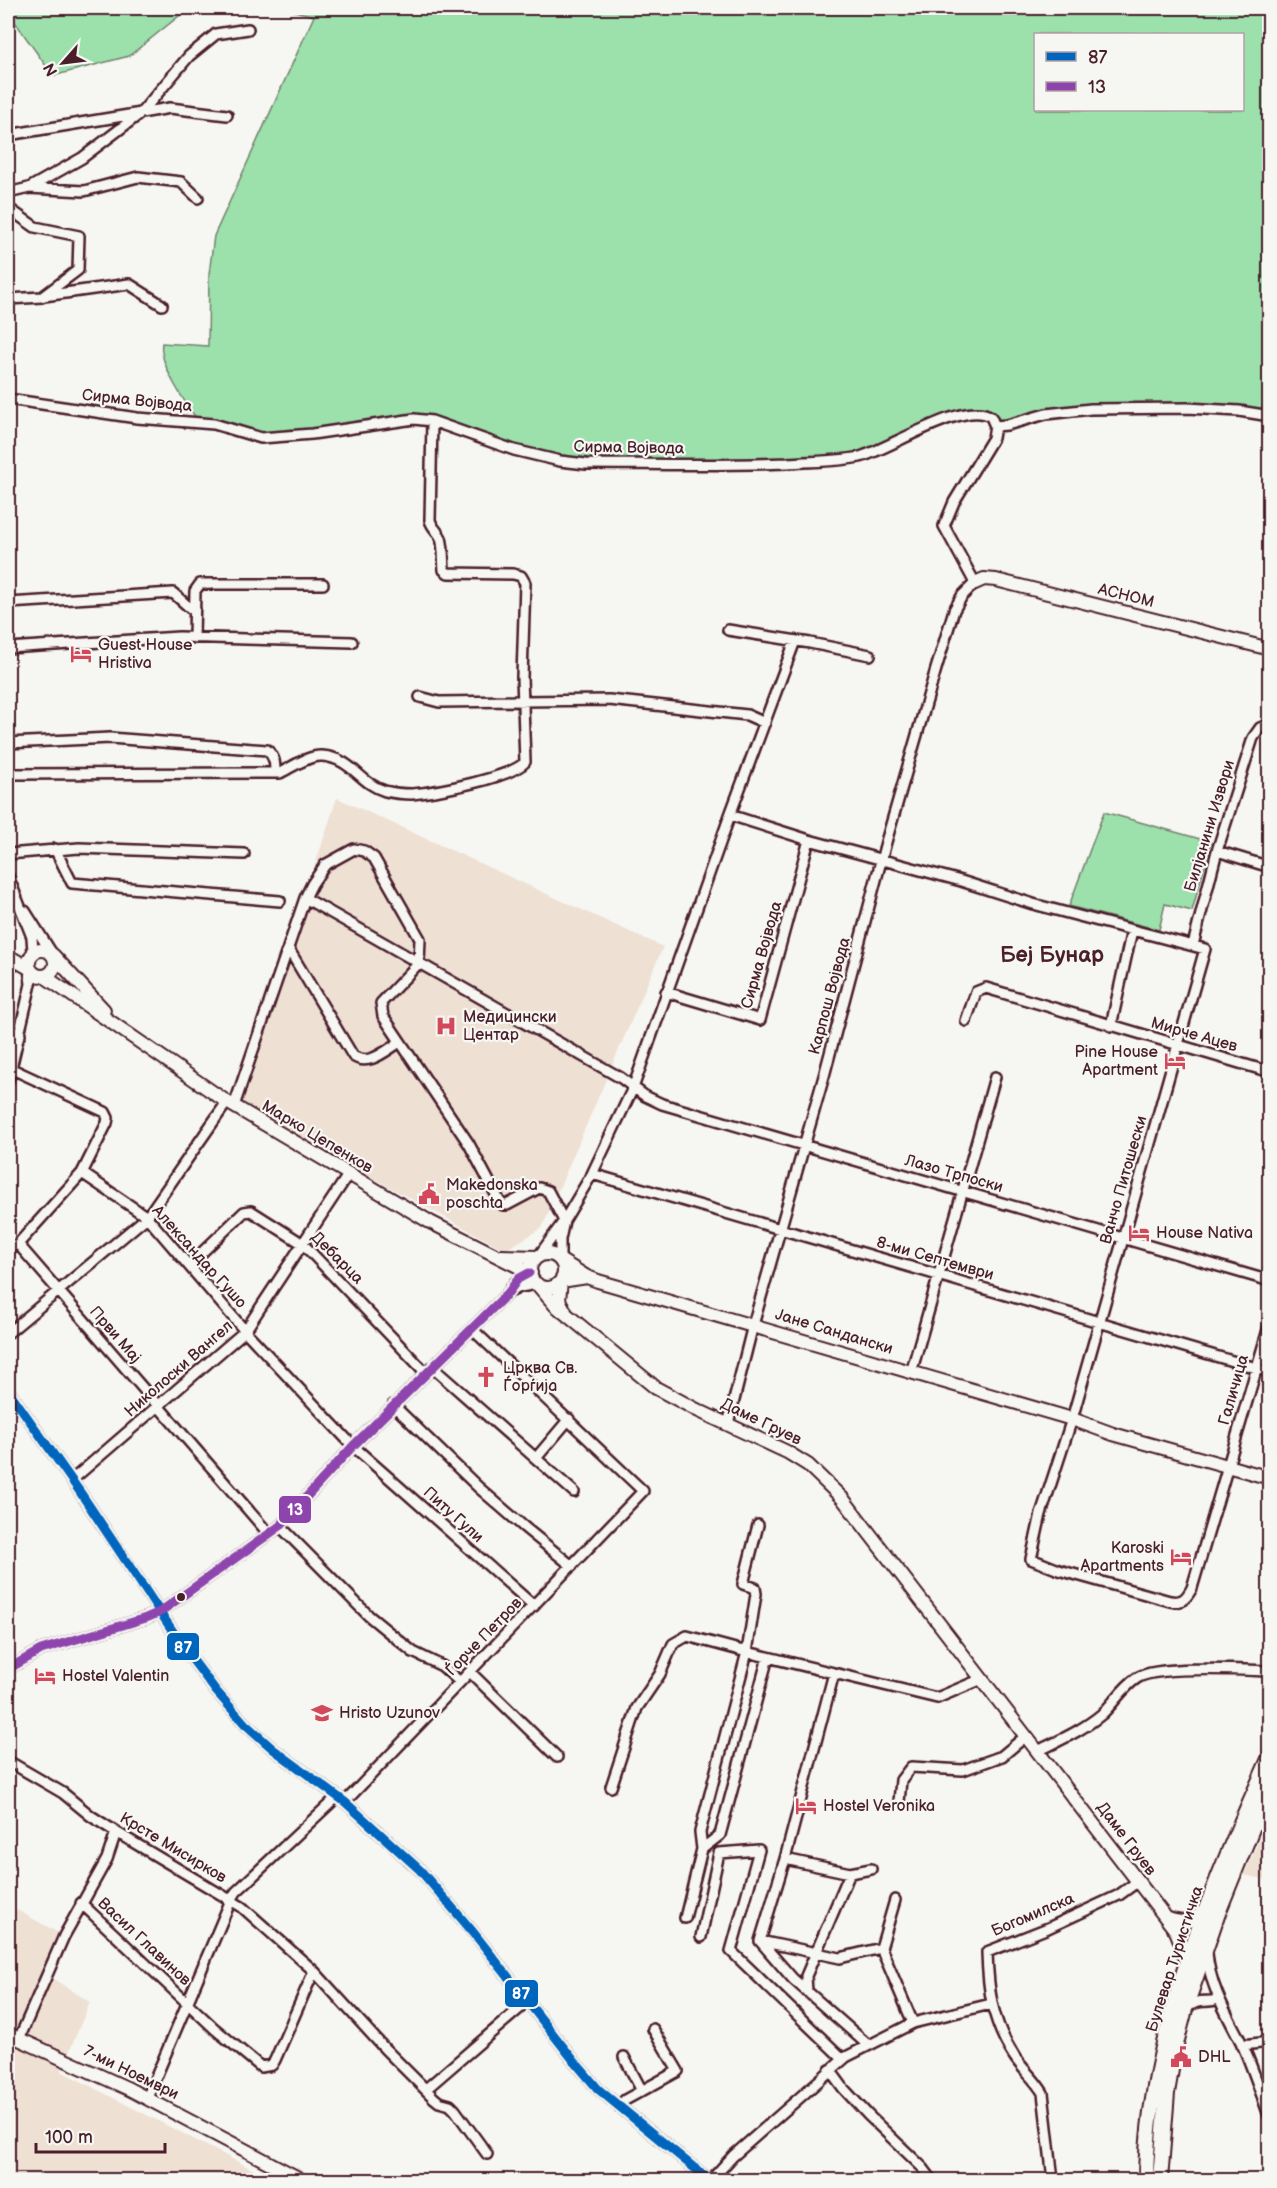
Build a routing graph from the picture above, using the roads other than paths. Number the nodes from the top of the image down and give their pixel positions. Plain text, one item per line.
1 (248, 29) dead end
2 (141, 113) junction
3 (227, 115) dead end
4 (8, 135) edge
5 (29, 188) junction
6 (8, 194) edge
7 (198, 198) dead end
8 (8, 208) edge
9 (42, 297) junction
10 (8, 299) edge
11 (162, 305) dead end
12 (8, 399) edge
13 (1269, 416) edge
14 (432, 421) junction
15 (995, 426) junction
16 (975, 583) junction
17 (323, 584) dead end
18 (8, 603) edge
19 (195, 609) junction
20 (729, 630) dead end
21 (194, 638) junction
22 (795, 641) junction
23 (352, 642) dead end
24 (8, 648) edge
25 (1269, 650) edge
26 (870, 655) dead end
27 (420, 698) dead end
28 (524, 701) junction
29 (765, 723) junction
30 (1269, 724) edge
31 (8, 743) edge
32 (275, 773) junction
33 (8, 774) edge
34 (730, 815) junction
35 (809, 840) junction
36 (55, 849) junction
37 (1217, 851) junction
38 (8, 854) edge
39 (244, 854) dead end
40 (882, 859) junction
41 (1269, 867) edge
42 (8, 876) edge
43 (305, 898) junction
44 (280, 901) dead end
45 (20, 905) junction
46 (1132, 930) junction
47 (1193, 945) junction
48 (288, 948) junction
49 (53, 955) junction
50 (9, 957) edge
51 (419, 963) junction
52 (35, 968) junction
53 (666, 992) junction
54 (966, 1021) dead end
55 (1111, 1026) junction
56 (8, 1030) edge
57 (126, 1032) junction
58 (20, 1035) junction
59 (400, 1042) junction
60 (1179, 1046) junction
61 (10, 1068) junction
62 (1269, 1072) edge
63 (995, 1077) dead end
64 (8, 1081) edge
65 (633, 1088) junction
66 (230, 1104) junction
67 (804, 1146) junction
68 (82, 1173) junction
69 (592, 1174) junction
70 (348, 1175) junction
71 (963, 1192) junction
72 (147, 1217) junction
73 (564, 1221) junction
74 (781, 1229) junction
75 (1123, 1239) junction
76 (18, 1244) junction
77 (303, 1244) junction
78 (8, 1248) edge
79 (499, 1256) junction
80 (538, 1257) junction
81 (560, 1260) junction
82 (510, 1263) junction
83 (189, 1265) junction
84 (939, 1276) junction
85 (587, 1277) junction
86 (534, 1278) junction
87 (561, 1281) junction
88 (1269, 1281) edge
89 (513, 1284) junction
90 (58, 1292) junction
91 (508, 1293) junction
92 (565, 1311) junction
93 (1098, 1322) junction
94 (1269, 1323) edge
95 (753, 1325) junction
96 (472, 1329) junction
97 (245, 1331) junction
98 (8, 1333) edge
99 (1256, 1368) junction
100 (429, 1370) junction
101 (1269, 1372) edge
102 (911, 1373) junction
103 (8, 1390) edge
104 (393, 1406) junction
105 (158, 1408) junction
106 (569, 1419) junction
107 (1072, 1419) junction
108 (728, 1424) junction
109 (353, 1446) junction
110 (537, 1458) junction
111 (1228, 1465) junction
112 (1269, 1478) edge
113 (72, 1480) junction
114 (574, 1492) dead end
115 (758, 1525) dead end
116 (280, 1526) junction
117 (269, 1534) junction
118 (572, 1566) junction
119 (534, 1606) junction
120 (160, 1612) junction
121 (747, 1652) junction
122 (768, 1657) junction
123 (8, 1669) edge
124 (1269, 1671) edge
125 (470, 1672) junction
126 (834, 1673) junction
127 (981, 1679) junction
128 (460, 1682) junction
129 (1026, 1736) junction
130 (1038, 1751) junction
131 (557, 1756) dead end
132 (1269, 1757) edge
133 (8, 1761) edge
134 (1269, 1784) edge
135 (611, 1787) dead end
136 (341, 1799) junction
137 (899, 1802) dead end
138 (116, 1832) junction
139 (702, 1849) junction
140 (785, 1859) junction
141 (871, 1869) dead end
142 (850, 1873) junction
143 (1137, 1882) junction
144 (231, 1900) junction
145 (896, 1900) dead end
146 (81, 1903) junction
147 (1207, 1908) junction
148 (685, 1918) dead end
149 (1166, 1918) junction
150 (700, 1937) dead end
151 (760, 1941) junction
152 (881, 1948) junction
153 (1206, 1948) junction
154 (816, 1953) junction
155 (1186, 1968) junction
156 (314, 1971) junction
157 (806, 1976) junction
158 (793, 1979) junction
159 (807, 1992) junction
160 (1218, 1999) junction
161 (188, 2002) junction
162 (527, 2002) junction
163 (991, 2004) junction
164 (1185, 2009) junction
165 (913, 2023) junction
166 (653, 2029) dead end
167 (13, 2037) edge
168 (1269, 2042) edge
169 (868, 2045) junction
170 (1242, 2045) junction
171 (624, 2057) dead end
172 (843, 2059) junction
173 (830, 2070) junction
174 (426, 2089) junction
175 (642, 2091) junction
176 (147, 2098) junction
177 (619, 2107) junction
178 (1269, 2118) edge
179 (487, 2154) dead end
180 (1145, 2179) edge
181 (302, 2181) edge
182 (710, 2181) edge
183 (932, 2181) edge
184 (1053, 2181) edge
185 (1160, 2181) edge

1 - 2 street
2 - 3 street
2 - 4 street
2 - 5 street
5 - 6 street
5 - 7 street
8 - 9 street
9 - 10 street
9 - 11 street
12 - 14 street, Сирма Војвода
13 - 15 street
14 - 15 street, Сирма Војвода
14 - 28 street
15 - 16 street
16 - 25 street, АСНОМ
16 - 40 street, Карпош Војвода
17 - 19 street
18 - 19 street
19 - 21 street
20 - 22 street
21 - 23 street
21 - 24 street
22 - 26 street
22 - 29 street
27 - 28 street
28 - 29 street
28 - 32 street
29 - 34 street
30 - 37 street, Билјанини Извори
31 - 32 street
32 - 33 street
34 - 35 street
34 - 53 street
35 - 40 street
35 - 53 street, Сирма Војвода
36 - 38 street
36 - 39 street
36 - 44 street
37 - 41 street
37 - 47 street, Билјанини Извори
40 - 46 street
40 - 67 street, Карпош Војвода
42 - 45 street
43 - 48 street
43 - 51 street, Лазо Трпоски
43 - 51 street
45 - 49 street
45 - 52 street
46 - 47 street
46 - 55 street
47 - 60 street, Ванчо Питошески
48 - 59 street
48 - 66 street
49 - 52 street
49 - 52 street
49 - 57 street
50 - 52 street
51 - 59 street
51 - 65 street, Лазо Трпоски
52 - 57 street
52 - 58 street
53 - 65 street
54 - 55 street, Мирче Ацев
55 - 60 street, Мирче Ацев
56 - 58 street
57 - 66 street, Марко Цепенков
58 - 61 street
59 - 73 street
60 - 62 street, Мирче Ацев
60 - 75 street, Ванчо Питошески
61 - 64 street
61 - 68 street
63 - 71 street
65 - 67 street, Лазо Трпоски
65 - 69 street
66 - 70 street, Марко Цепенков
66 - 72 street
67 - 71 street, Лазо Трпоски
67 - 74 street, Карпош Војвода
68 - 72 street, Александар Гушо
68 - 76 street
69 - 73 street
69 - 74 street, 8-ми Септември
70 - 77 street, Николоски Вангел
70 - 79 street, Марко Цепенков
71 - 75 street, Лазо Трпоски
71 - 84 street
72 - 83 street, Александар Гушо
72 - 90 street
73 - 80 street
73 - 81 street
74 - 84 street, 8-ми Септември
74 - 95 street, Карпош Војвода
75 - 88 street, Лазо Трпоски
75 - 93 street, Ванчо Питошески
76 - 78 street
76 - 90 street, Први Мај
77 - 83 street, Дебарца
77 - 97 street, Николоски Вангел
77 - 100 street, Дебарца
79 - 80 street
79 - 82 street
80 - 81 street
80 - 86 street
81 - 85 street, Јане Сандански
81 - 87 street
82 - 86 street
82 - 89 street
83 - 97 street, Александар Гушо
84 - 93 street, 8-ми Септември
84 - 102 street
85 - 87 street, Јане Сандански
85 - 95 street, Јане Сандански
86 - 87 street
86 - 89 street
86 - 91 street
86 - 92 street, Даме Груев
87 - 92 street
89 - 91 street
90 - 98 street
90 - 105 street, Први Мај
91 - 96 street
92 - 108 street, Даме Груев
93 - 99 street, 8-ми Септември
93 - 107 street, Ванчо Питошески
94 - 99 street, Галичица
95 - 102 street, Јане Сандански
95 - 108 street, Карпош Војвода
96 - 100 street
96 - 106 street
97 - 105 street, Николоски Вангел
97 - 109 street, Александар Гушо
99 - 101 street, 8-ми Септември
99 - 111 street, Галичица
100 - 104 street
100 - 110 street
102 - 107 street, Јане Сандански
103 - 113 street
104 - 109 street
104 - 118 street
105 - 113 street, Николоски Вангел
105 - 117 street, Први Мај
106 - 110 street
106 - 118 street, Ѓорче Петров
107 - 111 street, Јане Сандански
107 - 111 street
108 - 127 street, Даме Груев
109 - 116 street
109 - 119 street, Питу Гули
110 - 114 street
111 - 112 street, Јане Сандански
113 - 120 street
115 - 121 street
116 - 117 street
116 - 128 street
117 - 120 street
118 - 119 street, Ѓорче Петров
119 - 125 street, Ѓорче Петров
120 - 123 street
120 - 136 street
121 - 122 street
121 - 135 street
121 - 139 street
122 - 126 street
122 - 139 street
124 - 130 street
125 - 128 street, Ѓорче Петров
125 - 131 street
126 - 127 street
126 - 140 street
127 - 129 street, Даме Груев
128 - 136 street, Ѓорче Петров
129 - 130 street, Даме Груев
129 - 137 street
130 - 143 street, Даме Груев
132 - 147 main road, Булевар Туристичка
133 - 138 street, Крсте Мисирков
134 - 153 main road, Булевар Туристичка
136 - 144 street, Васил Главинов
136 - 162 street
138 - 144 street, Крсте Мисирков
138 - 146 street
139 - 148 street
140 - 142 street
140 - 151 street
141 - 142 street
142 - 154 street
143 - 149 street, Даме Груев
143 - 163 street, Богомилска
144 - 156 street, Крсте Мисирков
144 - 161 street, Васил Главинов
145 - 152 street
146 - 161 street, Васил Главинов
146 - 167 street
147 - 149 street
147 - 155 main road, Булевар Туристичка
149 - 155 street, Даме Груев
150 - 172 street
151 - 154 street
151 - 158 street
152 - 154 street
152 - 165 street
153 - 160 street
153 - 164 main road, Булевар Туристичка
154 - 157 street
155 - 180 main road, Булевар Туристичка
156 - 161 street, Васил Главинов
156 - 174 street, Крсте Мисирков
157 - 158 street
157 - 159 street
158 - 159 street
159 - 169 street
160 - 164 street
160 - 170 street
161 - 176 street, Васил Главинов
162 - 174 street
162 - 177 street
163 - 165 street
163 - 184 street, Богомилска
164 - 185 main road, Булевар Туристичка
165 - 169 street
166 - 175 street
167 - 176 street, 7-ми Ноември
168 - 170 street
169 - 172 street
170 - 178 street
171 - 175 street
172 - 173 street
173 - 182 street
173 - 183 street
174 - 179 street, Крсте Мисирков
175 - 177 street
176 - 181 street, 7-ми Ноември
177 - 182 street

